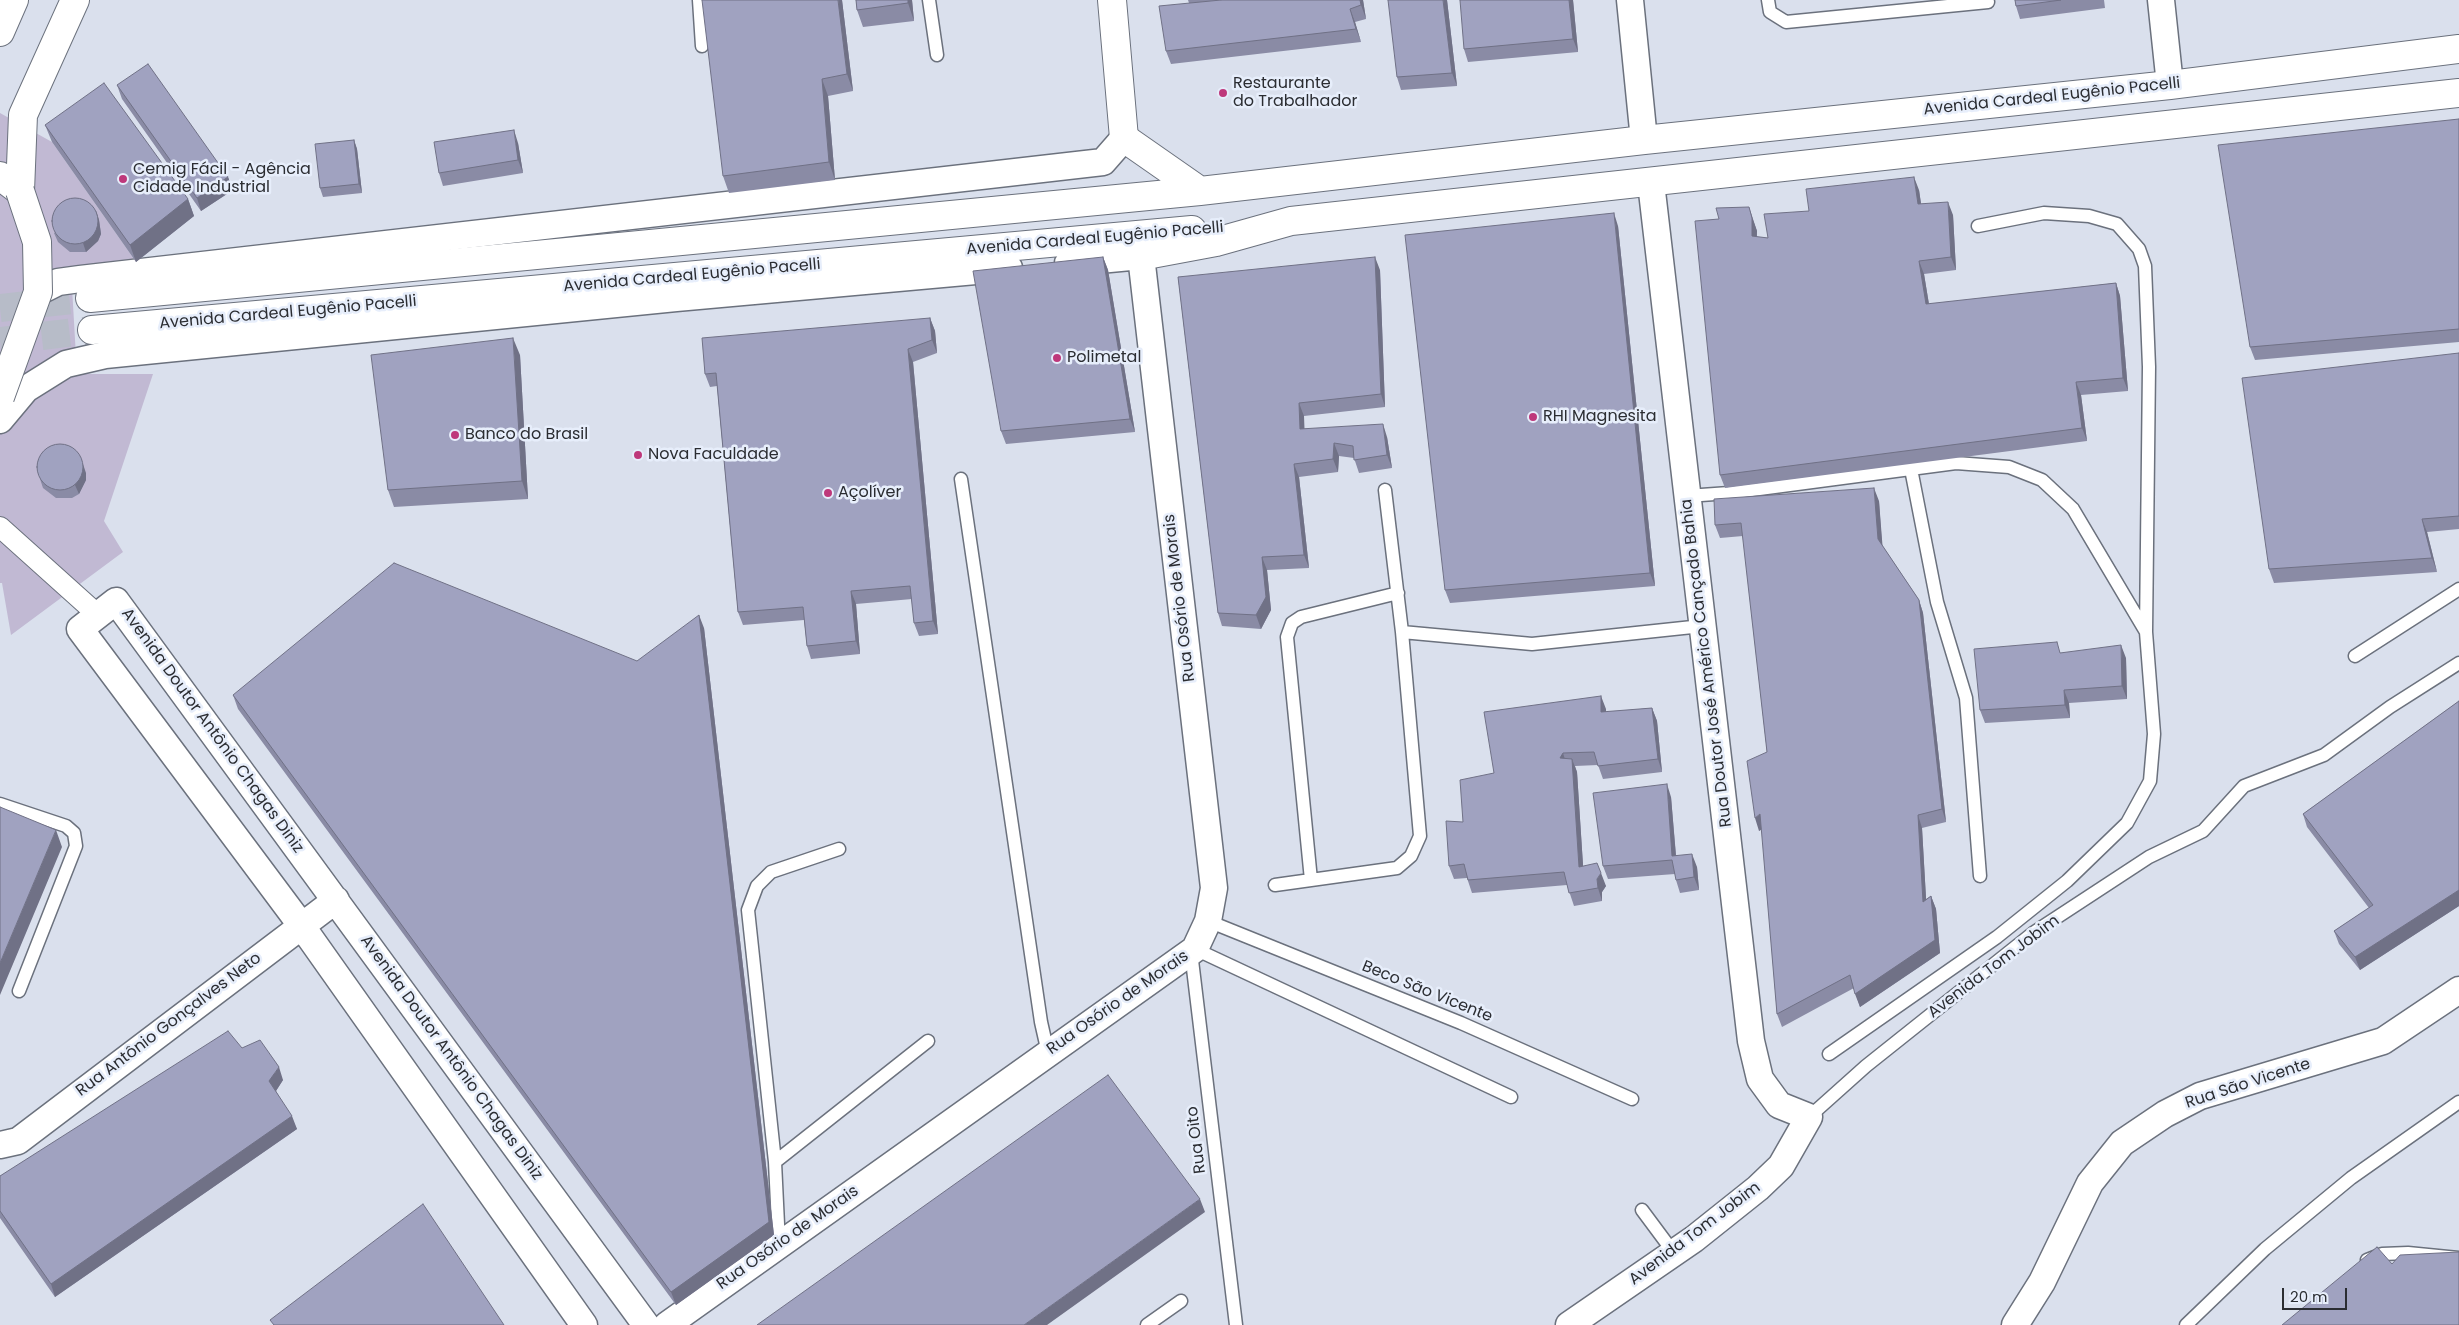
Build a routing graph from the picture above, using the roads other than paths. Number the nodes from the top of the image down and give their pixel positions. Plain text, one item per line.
1 (14, 0) edge
2 (74, 0) edge
3 (699, 0) edge
4 (930, 0) edge
5 (1112, 0) edge
6 (1630, 0) edge
7 (1768, 0) edge
8 (2161, 0) edge
9 (1988, 2) dead end
10 (0, 32) edge
11 (702, 46) dead end
12 (2459, 49) edge
13 (937, 54) dead end
14 (2170, 85) junction
15 (2459, 93) edge
16 (1124, 138) junction
17 (1644, 140) junction
18 (1651, 182) junction
19 (10, 184) edge
20 (1200, 191) junction
21 (1291, 221) junction
22 (1978, 226) dead end
23 (1141, 256) junction
24 (38, 292) junction
25 (90, 298) tunnel mouth
26 (92, 330) tunnel mouth
27 (0, 397) edge
28 (0, 420) edge
29 (1911, 469) junction
30 (961, 479) dead end
31 (1385, 490) dead end
32 (1687, 496) junction
33 (0, 527) edge
34 (2459, 589) edge
35 (1398, 593) junction
36 (98, 615) junction
37 (1702, 626) junction
38 (1402, 632) junction
39 (2146, 632) junction
40 (2355, 656) dead end
41 (2459, 663) edge
42 (0, 804) edge
43 (839, 849) dead end
44 (1980, 876) dead end
45 (1311, 880) junction
46 (1275, 884) dead end
47 (336, 900) junction
48 (1208, 921) junction
49 (301, 925) junction
50 (1193, 950) junction
51 (2459, 990) edge
52 (19, 991) dead end
53 (928, 1041) dead end
54 (1048, 1053) junction
55 (1829, 1054) dead end
56 (1511, 1097) dead end
57 (1632, 1099) dead end
58 (2459, 1102) edge
59 (1809, 1117) junction
60 (0, 1146) edge
61 (774, 1162) junction
62 (1642, 1210) dead end
63 (779, 1245) junction
64 (1674, 1253) junction
65 (2459, 1258) edge
66 (2356, 1268) edge
67 (1181, 1301) dead end
68 (584, 1325) edge
69 (646, 1325) edge
70 (667, 1325) edge
71 (1148, 1325) edge
72 (1236, 1325) edge
73 (1569, 1325) edge
74 (2015, 1325) edge
75 (2186, 1325) edge

1 - 10 main road
2 - 19 main road
3 - 11 lane
4 - 13 lane
5 - 16 main road
6 - 17 street
7 - 9 lane
8 - 14 street
12 - 14 main road, Avenida Cardeal Eugênio Pacelli
14 - 17 main road, Avenida Cardeal Eugênio Pacelli
15 - 18 main road
16 - 20 main road
16 - 24 street
17 - 20 main road, Avenida Cardeal Eugênio Pacelli
18 - 21 main road
18 - 32 street, Rua Doutor José Américo Cançado Bahia
19 - 24 main road, bridge
20 - 25 main road, Avenida Cardeal Eugênio Pacelli
21 - 23 main road
21 - 26 main road, Avenida Cardeal Eugênio Pacelli
22 - 39 lane
23 - 28 street, Avenida Cardeal Eugênio Pacelli
23 - 48 street, Rua Osório de Morais
24 - 27 main road, bridge
29 - 32 lane
29 - 39 lane
29 - 44 lane
30 - 54 lane
31 - 35 lane
32 - 37 street, Rua Doutor José Américo Cançado Bahia
33 - 36 street
34 - 40 lane
35 - 38 lane
35 - 45 lane
36 - 47 street, Avenida Doutor Antônio Chagas Diniz
36 - 49 street, Avenida Doutor Antônio Chagas Diniz
37 - 38 lane
37 - 59 street, Rua Doutor José Américo Cançado Bahia
38 - 45 lane
39 - 55 lane
41 - 59 lane, Avenida Tom Jobim
42 - 52 lane
43 - 61 lane
45 - 46 lane
47 - 49 street, Rua Antônio Gonçalves Neto
47 - 69 street, Avenida Doutor Antônio Chagas Diniz
48 - 50 street, Rua Osório de Morais
48 - 57 lane, Beco São Vicente
49 - 60 street, Rua Antônio Gonçalves Neto
49 - 68 street, Avenida Doutor Antônio Chagas Diniz
50 - 54 street, Rua Osório de Morais
50 - 56 lane
50 - 72 lane, Rua Oito
51 - 74 street, Rua São Vicente
53 - 61 lane
54 - 63 street, Rua Osório de Morais
58 - 75 lane
59 - 64 street, Avenida Tom Jobim
61 - 63 lane
62 - 64 lane
63 - 70 street, Rua Osório de Morais
64 - 73 street, Avenida Tom Jobim
65 - 66 lane
67 - 71 lane

